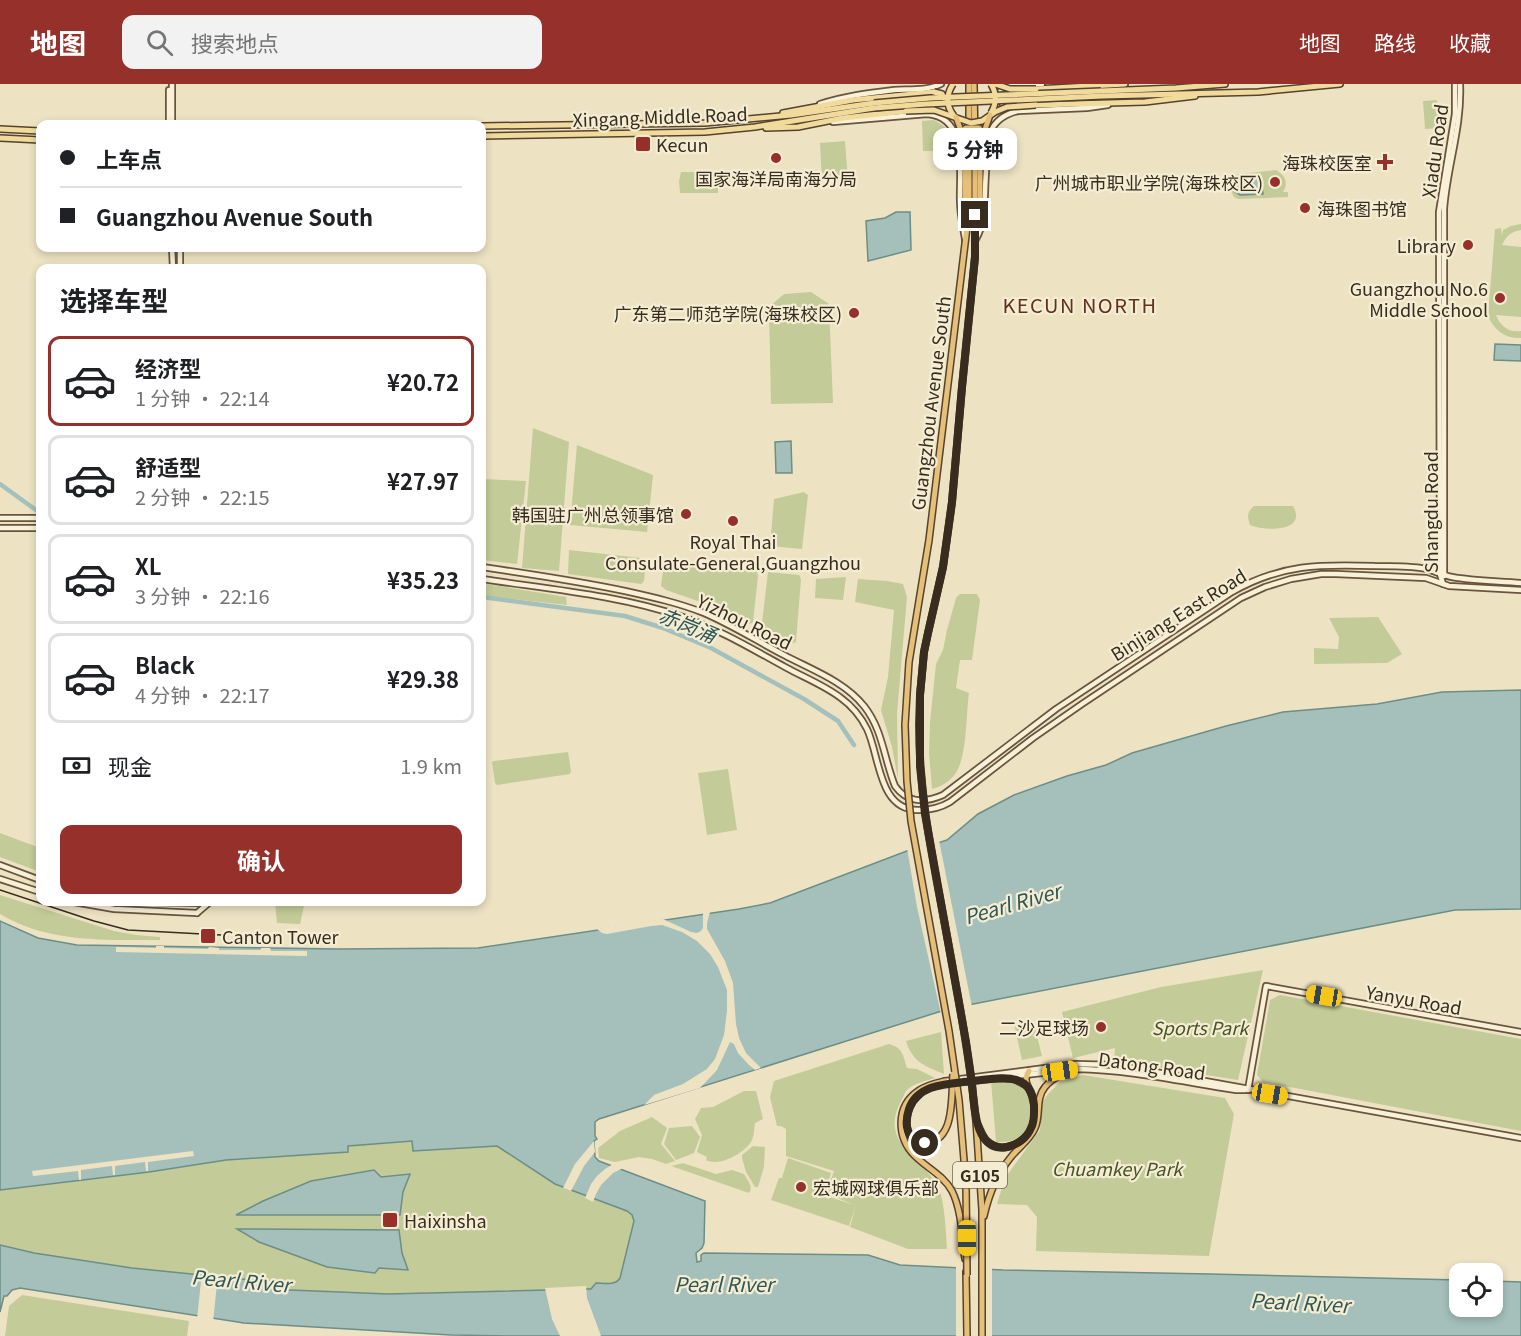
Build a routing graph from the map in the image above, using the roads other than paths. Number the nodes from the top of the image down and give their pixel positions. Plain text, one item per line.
1 (170, 84) edge
2 (953, 84) edge
3 (969, 84) edge
4 (974, 84) edge
5 (993, 84) edge
6 (1042, 84) edge
7 (1121, 84) edge
8 (1198, 84) edge
9 (1225, 84) edge
10 (1340, 84) edge
11 (1457, 84) edge
12 (1005, 85) edge
13 (1210, 85) edge
14 (937, 87) edge
15 (1102, 94) junction
16 (1209, 94) junction
17 (1118, 103) junction
18 (874, 105) junction
19 (813, 107) junction
20 (1007, 107) junction
21 (939, 113) junction
22 (1008, 114) junction
23 (990, 115) junction
24 (956, 117) junction
25 (755, 118) junction
26 (171, 120) edge
27 (824, 122) junction
28 (486, 126) edge
29 (755, 127) junction
30 (0, 129) edge
31 (14, 130) junction
32 (36, 131) edge
33 (983, 133) junction
34 (962, 134) junction
35 (486, 136) edge
36 (0, 138) edge
37 (14, 140) junction
38 (36, 140) edge
39 (1441, 222) joint
40 (965, 241) junction
41 (975, 241) junction
42 (0, 518) edge
43 (36, 518) edge
44 (0, 528) edge
45 (36, 528) edge
46 (1382, 566) junction
47 (486, 568) edge
48 (1442, 574) junction
49 (1381, 576) junction
50 (486, 580) edge
51 (1521, 583) edge
52 (1443, 584) junction
53 (1521, 590) edge
54 (924, 800) joint
55 (925, 810) joint
56 (0, 865) edge
57 (36, 878) edge
58 (0, 879) edge
59 (36, 891) edge
60 (97, 906) edge
61 (201, 906) edge
62 (205, 906) edge
63 (197, 913) junction
64 (1521, 1032) edge
65 (954, 1063) junction
66 (1077, 1069) junction
67 (1027, 1073) junction
68 (1004, 1078) junction
69 (945, 1083) junction
70 (1027, 1086) junction
71 (1248, 1090) junction
72 (1036, 1109) junction
73 (976, 1121) junction
74 (1521, 1138) edge
75 (982, 1229) junction
76 (967, 1275) junction
77 (967, 1336) edge
78 (982, 1336) edge

1 - 26 main road
2 - 14 main road, bridge
2 - 24 main road, bridge
3 - 40 highway, Guangzhou Avenue South / G105
4 - 41 highway, Guangzhou Avenue South / G105
5 - 12 main road, bridge
5 - 23 main road, bridge
6 - 12 main road
7 - 12 main road, bridge
8 - 13 main road
9 - 13 main road
10 - 16 main road
11 - 39 main road, Xiadu Road
12 - 20 main road, bridge
12 - 22 main road
13 - 15 main road
14 - 19 main road
14 - 19 main road
14 - 21 main road, bridge
15 - 16 main road
15 - 18 main road, bridge
16 - 17 main road
17 - 20 main road, bridge
17 - 22 main road
18 - 25 main road, Xingang Middle Road
18 - 29 main road, Xingang Middle Road
19 - 25 main road
20 - 23 main road, bridge
21 - 24 main road, bridge
21 - 27 main road
21 - 27 main road, bridge
21 - 40 main road
22 - 41 main road
23 - 24 main road, bridge
23 - 33 highway, bridge
24 - 34 highway, bridge
25 - 28 main road, Xingang Middle Road
27 - 29 main road
29 - 35 main road, Xingang Middle Road
30 - 31 main road
31 - 32 main road
31 - 37 main road
33 - 34 highway, bridge
33 - 41 highway, bridge
34 - 40 highway, bridge
36 - 37 main road
37 - 38 main road
39 - 48 main road, Shangdu Road
40 - 65 highway, Guangzhou Avenue South / G105, bridge
41 - 73 highway, Guangzhou Avenue South / G105, bridge
42 - 43 main road
44 - 45 main road
46 - 48 main road, Binjiang East Road
46 - 49 main road
46 - 54 main road, Binjiang East Road
47 - 54 main road, Yizhou Road
48 - 51 main road, Binjiang East Road
48 - 52 main road, Shangdu Road
49 - 52 main road, Binjiang East Road
49 - 55 main road, Binjiang East Road
50 - 55 main road, Yizhou Road
52 - 53 main road, Binjiang East Road
56 - 57 main road
58 - 59 main road
60 - 63 main road
61 - 63 main road
62 - 63 main road
64 - 71 main road, Yanyu Road
65 - 69 highway, bridge
65 - 76 highway, G105, bridge
66 - 67 main road, Datong Road
66 - 71 main road, Datong Road
66 - 72 highway
67 - 68 main road, Datong Road
67 - 69 main road
67 - 70 highway
67 - 71 main road, Datong Road
68 - 69 main road, Datong Road
68 - 70 highway
69 - 76 highway, bridge
70 - 72 highway
71 - 74 main road, Datong Road
72 - 73 highway
72 - 75 highway
73 - 75 highway, G105
75 - 78 highway, G105
76 - 77 highway, G105

